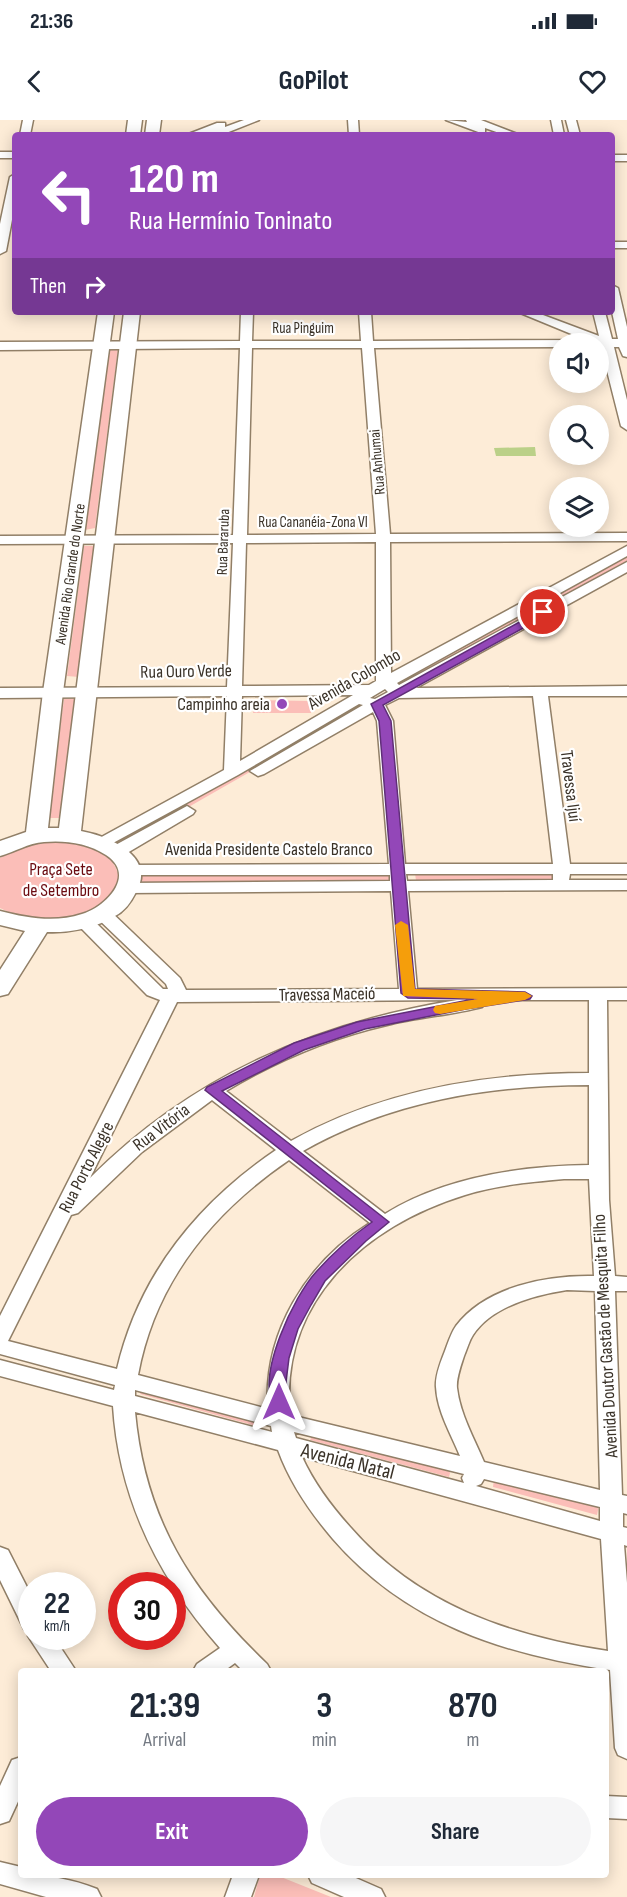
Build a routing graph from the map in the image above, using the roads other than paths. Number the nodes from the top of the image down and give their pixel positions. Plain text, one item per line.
1 (234, 120) edge
2 (253, 120) edge
3 (454, 120) edge
4 (471, 120) edge
5 (200, 132) edge
6 (219, 132) edge
7 (487, 132) edge
8 (506, 132) edge
9 (12, 185) edge
10 (5, 204) edge
11 (0, 249) edge
12 (615, 302) edge
13 (106, 315) edge
14 (132, 315) edge
15 (247, 315) edge
16 (365, 315) edge
17 (533, 315) edge
18 (553, 315) edge
19 (600, 315) edge
20 (587, 333) edge
21 (592, 333) edge
22 (604, 333) edge
23 (549, 340) edge
24 (609, 340) edge
25 (102, 344) junction
26 (368, 344) junction
27 (624, 344) edge
28 (128, 345) junction
29 (246, 345) junction
30 (0, 346) edge
31 (609, 355) edge
32 (627, 426) edge
33 (627, 537) edge
34 (383, 538) junction
35 (240, 539) junction
36 (0, 540) edge
37 (76, 540) junction
38 (105, 540) junction
39 (627, 550) edge
40 (627, 566) edge
41 (234, 690) junction
42 (627, 690) edge
43 (53, 692) junction
44 (86, 692) junction
45 (540, 692) junction
46 (0, 693) edge
47 (378, 693) junction
48 (232, 772) junction
49 (36, 836) junction
50 (69, 836) junction
51 (0, 849) edge
52 (118, 863) junction
53 (397, 868) junction
54 (627, 869) edge
55 (561, 876) junction
56 (627, 885) edge
57 (398, 887) junction
58 (93, 917) junction
59 (2, 922) edge
60 (39, 927) junction
61 (0, 989) edge
62 (408, 993) junction
63 (627, 994) edge
64 (598, 995) junction
65 (171, 996) junction
66 (525, 996) junction
67 (598, 1079) junction
68 (212, 1090) junction
69 (291, 1150) junction
70 (598, 1172) junction
71 (58, 1222) junction
72 (382, 1222) junction
73 (605, 1283) junction
74 (627, 1284) edge
75 (0, 1337) edge
76 (0, 1346) edge
77 (0, 1368) edge
78 (126, 1378) junction
79 (124, 1401) junction
80 (281, 1421) junction
81 (286, 1445) junction
82 (477, 1470) junction
83 (467, 1492) junction
84 (620, 1504) edge
85 (620, 1535) edge
86 (0, 1556) edge
87 (18, 1593) edge
88 (50, 1650) edge
89 (236, 1650) junction
90 (619, 1662) junction
91 (62, 1668) edge
92 (209, 1668) edge
93 (257, 1668) edge
94 (627, 1748) edge
95 (18, 1774) edge
96 (609, 1807) edge
97 (627, 1808) edge
98 (0, 1813) edge
99 (0, 1873) edge
100 (18, 1878) edge
101 (18, 1878) edge
102 (245, 1878) edge
103 (328, 1878) edge
104 (88, 1897) edge
105 (238, 1897) edge
106 (372, 1897) edge

1 - 5 street
2 - 6 street
3 - 7 street
4 - 8 street
9 - 10 street
10 - 11 street
12 - 27 street
13 - 25 main road, Avenida Rio Grande do Norte
14 - 28 main road, Avenida Rio Grande do Norte
15 - 29 street, Rua Bararuba
16 - 26 street, Rua Anhumai
17 - 20 street
18 - 21 street
19 - 22 street
23 - 26 street, Rua Pinguim
24 - 27 street, Rua Pinguim
25 - 28 street, Rua Pinguim
25 - 30 street, Rua Pinguim
25 - 37 main road, Avenida Rio Grande do Norte
26 - 29 street, Rua Pinguim
26 - 34 street, Rua Anhumai
28 - 29 street, Rua Pinguim
28 - 38 main road, Avenida Rio Grande do Norte
29 - 35 street, Rua Bararuba
31 - 32 street
33 - 34 street, Rua Cananéia-Zona VI
34 - 35 street, Rua Cananéia-Zona VI
34 - 47 street, Rua Anhumai
35 - 38 street, Rua Cananéia-Zona VI
35 - 41 street, Rua Bararuba
36 - 37 street, Rua Cananéia-Zona VI
37 - 38 street, Rua Cananéia-Zona VI
37 - 43 main road, Avenida Rio Grande do Norte
38 - 44 main road, Avenida Rio Grande do Norte
39 - 47 street, Avenida Colombo
40 - 47 street, Avenida Colombo
41 - 44 street, Rua Ouro Verde
41 - 47 street, Rua Ouro Verde
41 - 48 street, Rua Bararuba
42 - 45 street, Rua Ouro Verde
43 - 44 street, Rua Ouro Verde
43 - 46 street, Rua Ouro Verde
43 - 49 main road, Avenida Rio Grande do Norte
44 - 50 main road, Avenida Rio Grande do Norte
45 - 47 street, Rua Ouro Verde
45 - 55 street, Travessa Ijuí
47 - 48 street, Avenida Colombo
47 - 52 street, Avenida Colombo
47 - 53 street, Rua Anhumai
48 - 52 street, Avenida Colombo
49 - 50 main road
49 - 51 main road
50 - 52 main road
52 - 53 street, Avenida Presidente Castelo Branco
52 - 57 street, Avenida Presidente Castelo Branco
52 - 58 main road
53 - 55 street, Avenida Presidente Castelo Branco
53 - 57 street, Rua Anhumai
54 - 55 street, Avenida Presidente Castelo Branco
55 - 56 street, Avenida Presidente Castelo Branco
55 - 57 street, Avenida Presidente Castelo Branco
57 - 62 street, Rua Anhumai
58 - 60 main road
58 - 65 street
59 - 60 main road
60 - 61 main road
62 - 65 street, Travessa Maceió
62 - 66 street, Travessa Maceió
63 - 64 street, Travessa Maceió
64 - 66 street, Travessa Maceió
64 - 67 street, Avenida Doutor Gastão de Mesquita Filho
65 - 71 street, Rua Porto Alegre
66 - 68 street, Rua Vitória
67 - 69 street
67 - 70 street, Avenida Doutor Gastão de Mesquita Filho
68 - 69 street
68 - 71 street, Rua Vitória
69 - 72 street
69 - 78 street
70 - 72 street
70 - 73 street, Avenida Doutor Gastão de Mesquita Filho
71 - 75 street, Rua Porto Alegre
72 - 80 street
73 - 74 street
73 - 82 street
73 - 84 street, Avenida Doutor Gastão de Mesquita Filho
76 - 78 street, Avenida Natal
77 - 79 street, Avenida Natal
78 - 79 street
78 - 80 street, Avenida Natal
79 - 81 street, Avenida Natal
79 - 89 street
80 - 81 street
80 - 82 street, Avenida Natal
81 - 83 street, Avenida Natal
81 - 90 street
82 - 83 street
82 - 84 street, Avenida Natal
83 - 85 street, Avenida Natal
84 - 85 street, Avenida Doutor Gastão de Mesquita Filho
85 - 90 street, Avenida Doutor Gastão de Mesquita Filho
86 - 87 street
88 - 91 street
89 - 92 street
89 - 93 street
90 - 94 street, Avenida Doutor Gastão de Mesquita Filho
95 - 98 street
96 - 97 street
99 - 100 street
101 - 104 street
102 - 105 street
103 - 106 street

